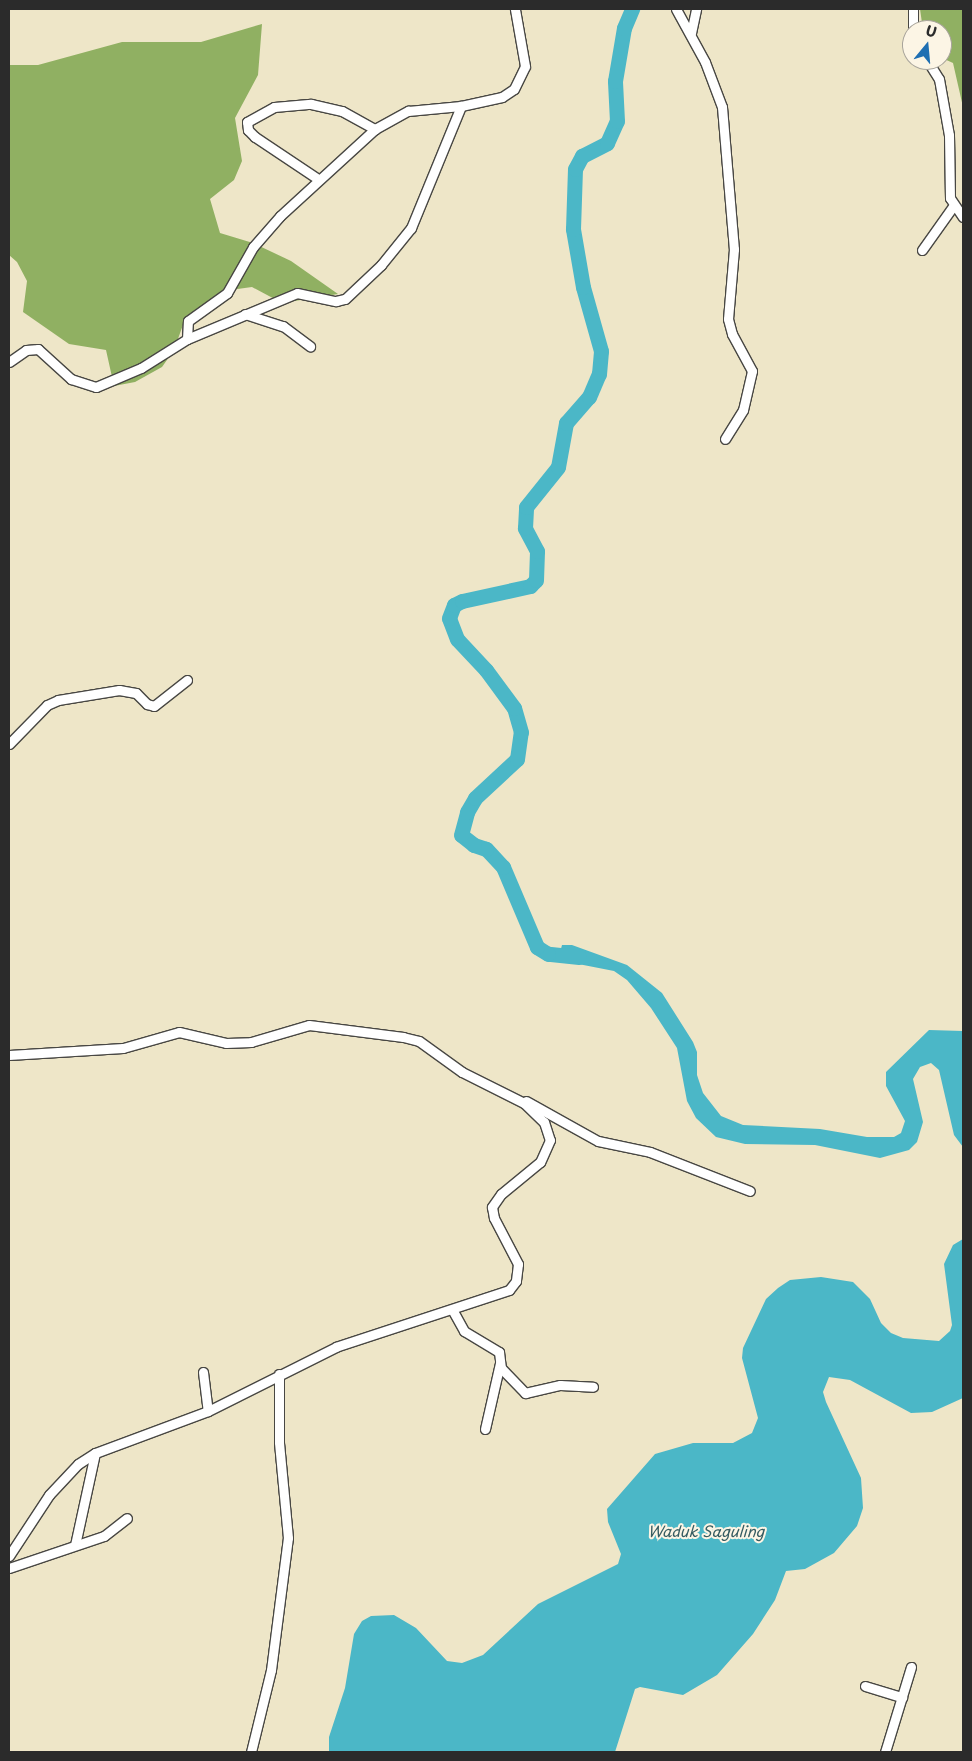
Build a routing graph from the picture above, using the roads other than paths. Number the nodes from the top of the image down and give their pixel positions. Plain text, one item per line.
1 (515, 9) edge
2 (676, 9) edge
3 (696, 9) edge
4 (691, 33) junction
5 (933, 70) edge
6 (461, 106) junction
7 (375, 129) junction
8 (318, 179) junction
9 (954, 205) junction
10 (963, 217) edge
11 (922, 250) dead end
12 (245, 314) junction
13 (186, 339) junction
14 (310, 346) dead end
15 (9, 362) edge
16 (725, 439) dead end
17 (187, 680) dead end
18 (9, 744) edge
19 (9, 1055) edge
20 (514, 1097) junction
21 (750, 1191) dead end
22 (452, 1311) junction
23 (500, 1363) junction
24 (203, 1372) dead end
25 (279, 1374) junction
26 (593, 1387) dead end
27 (208, 1411) junction
28 (485, 1429) dead end
29 (95, 1453) junction
30 (127, 1518) dead end
31 (75, 1545) junction
32 (9, 1556) edge
33 (9, 1568) edge
34 (912, 1666) dead end
35 (865, 1686) dead end
36 (902, 1697) junction
37 (251, 1752) edge
38 (885, 1752) edge

1 - 6 street
2 - 4 street
3 - 4 street
4 - 16 street
5 - 9 street
6 - 7 street
6 - 12 street
7 - 8 street
7 - 8 street
8 - 13 street
9 - 10 street
9 - 11 street
12 - 13 street
12 - 14 street
13 - 15 street
17 - 18 street
19 - 20 street
20 - 21 street
20 - 22 street
22 - 23 street
22 - 25 street
23 - 26 street
23 - 28 street
24 - 27 street
25 - 27 street
25 - 37 street
27 - 29 street
29 - 31 street
29 - 32 street
30 - 31 street
31 - 33 street
34 - 36 street
35 - 36 street
36 - 38 street

